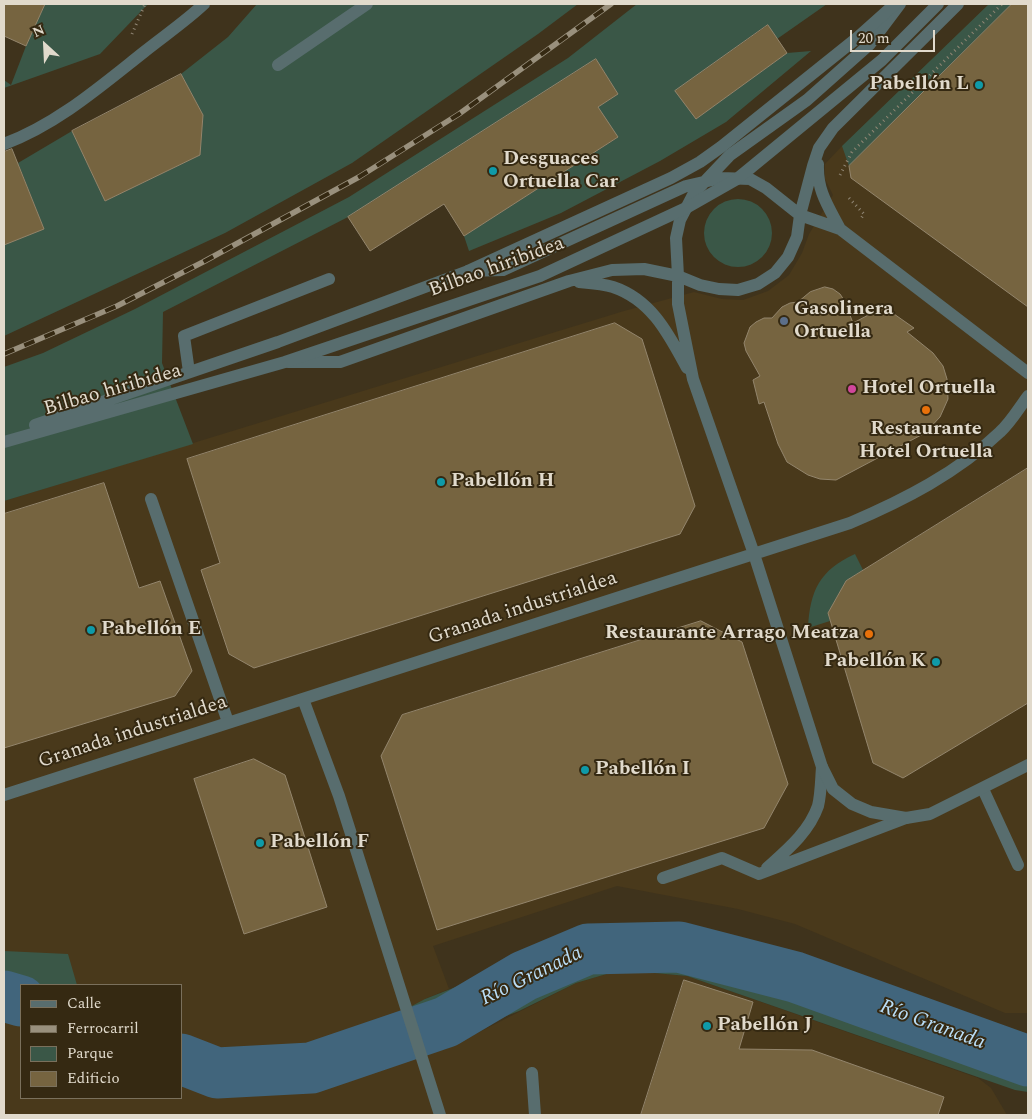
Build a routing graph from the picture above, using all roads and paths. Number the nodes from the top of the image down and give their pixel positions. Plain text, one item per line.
1 (204, 4) edge
2 (367, 4) edge
3 (895, 4) edge
4 (900, 4) edge
5 (938, 4) edge
6 (958, 4) edge
7 (1002, 4) edge
8 (278, 65) dead end
9 (4, 144) edge
10 (819, 148) junction
11 (736, 179) junction
12 (704, 182) junction
13 (841, 183) dead end
14 (843, 192) dead end
15 (686, 208) junction
16 (800, 215) junction
17 (845, 232) junction
18 (468, 272) junction
19 (678, 276) junction
20 (329, 278) dead end
21 (569, 281) junction
22 (285, 362) junction
23 (189, 372) junction
24 (1028, 373) edge
25 (693, 379) junction
26 (1028, 396) edge
27 (4, 435) edge
28 (4, 442) edge
29 (151, 499) dead end
30 (754, 554) junction
31 (303, 699) junction
32 (228, 722) junction
33 (1028, 765) edge
34 (822, 767) junction
35 (983, 788) junction
36 (4, 795) edge
37 (906, 818) junction
38 (1018, 865) dead end
39 (759, 874) junction
40 (664, 878) dead end
41 (532, 1073) dead end
42 (440, 1115) edge
43 (535, 1115) edge

1 - 9 street
2 - 8 street
3 - 18 street, Bilbao hiribidea
4 - 12 street
5 - 11 street, Bilbao hiribidea
6 - 10 street
7 - 13 path
10 - 16 street
10 - 17 street
11 - 12 street
11 - 15 street, Bilbao hiribidea
11 - 16 street
12 - 15 street
12 - 18 street
14 - 17 path
15 - 19 street
15 - 22 street, Bilbao hiribidea
16 - 17 street
16 - 19 street
17 - 24 street
18 - 23 street, Bilbao hiribidea
19 - 21 street
19 - 25 street
20 - 23 street
21 - 22 street
21 - 25 street
22 - 28 street, Bilbao hiribidea
23 - 27 street, Bilbao hiribidea
25 - 30 street
26 - 30 street, Granada industrialdea
29 - 32 street
30 - 31 street, Granada industrialdea
30 - 34 street
31 - 32 street, Granada industrialdea
31 - 42 street
32 - 36 street, Granada industrialdea
33 - 35 street
34 - 37 street
34 - 39 street
35 - 37 street
35 - 38 street
37 - 39 street
39 - 40 street
41 - 43 street

